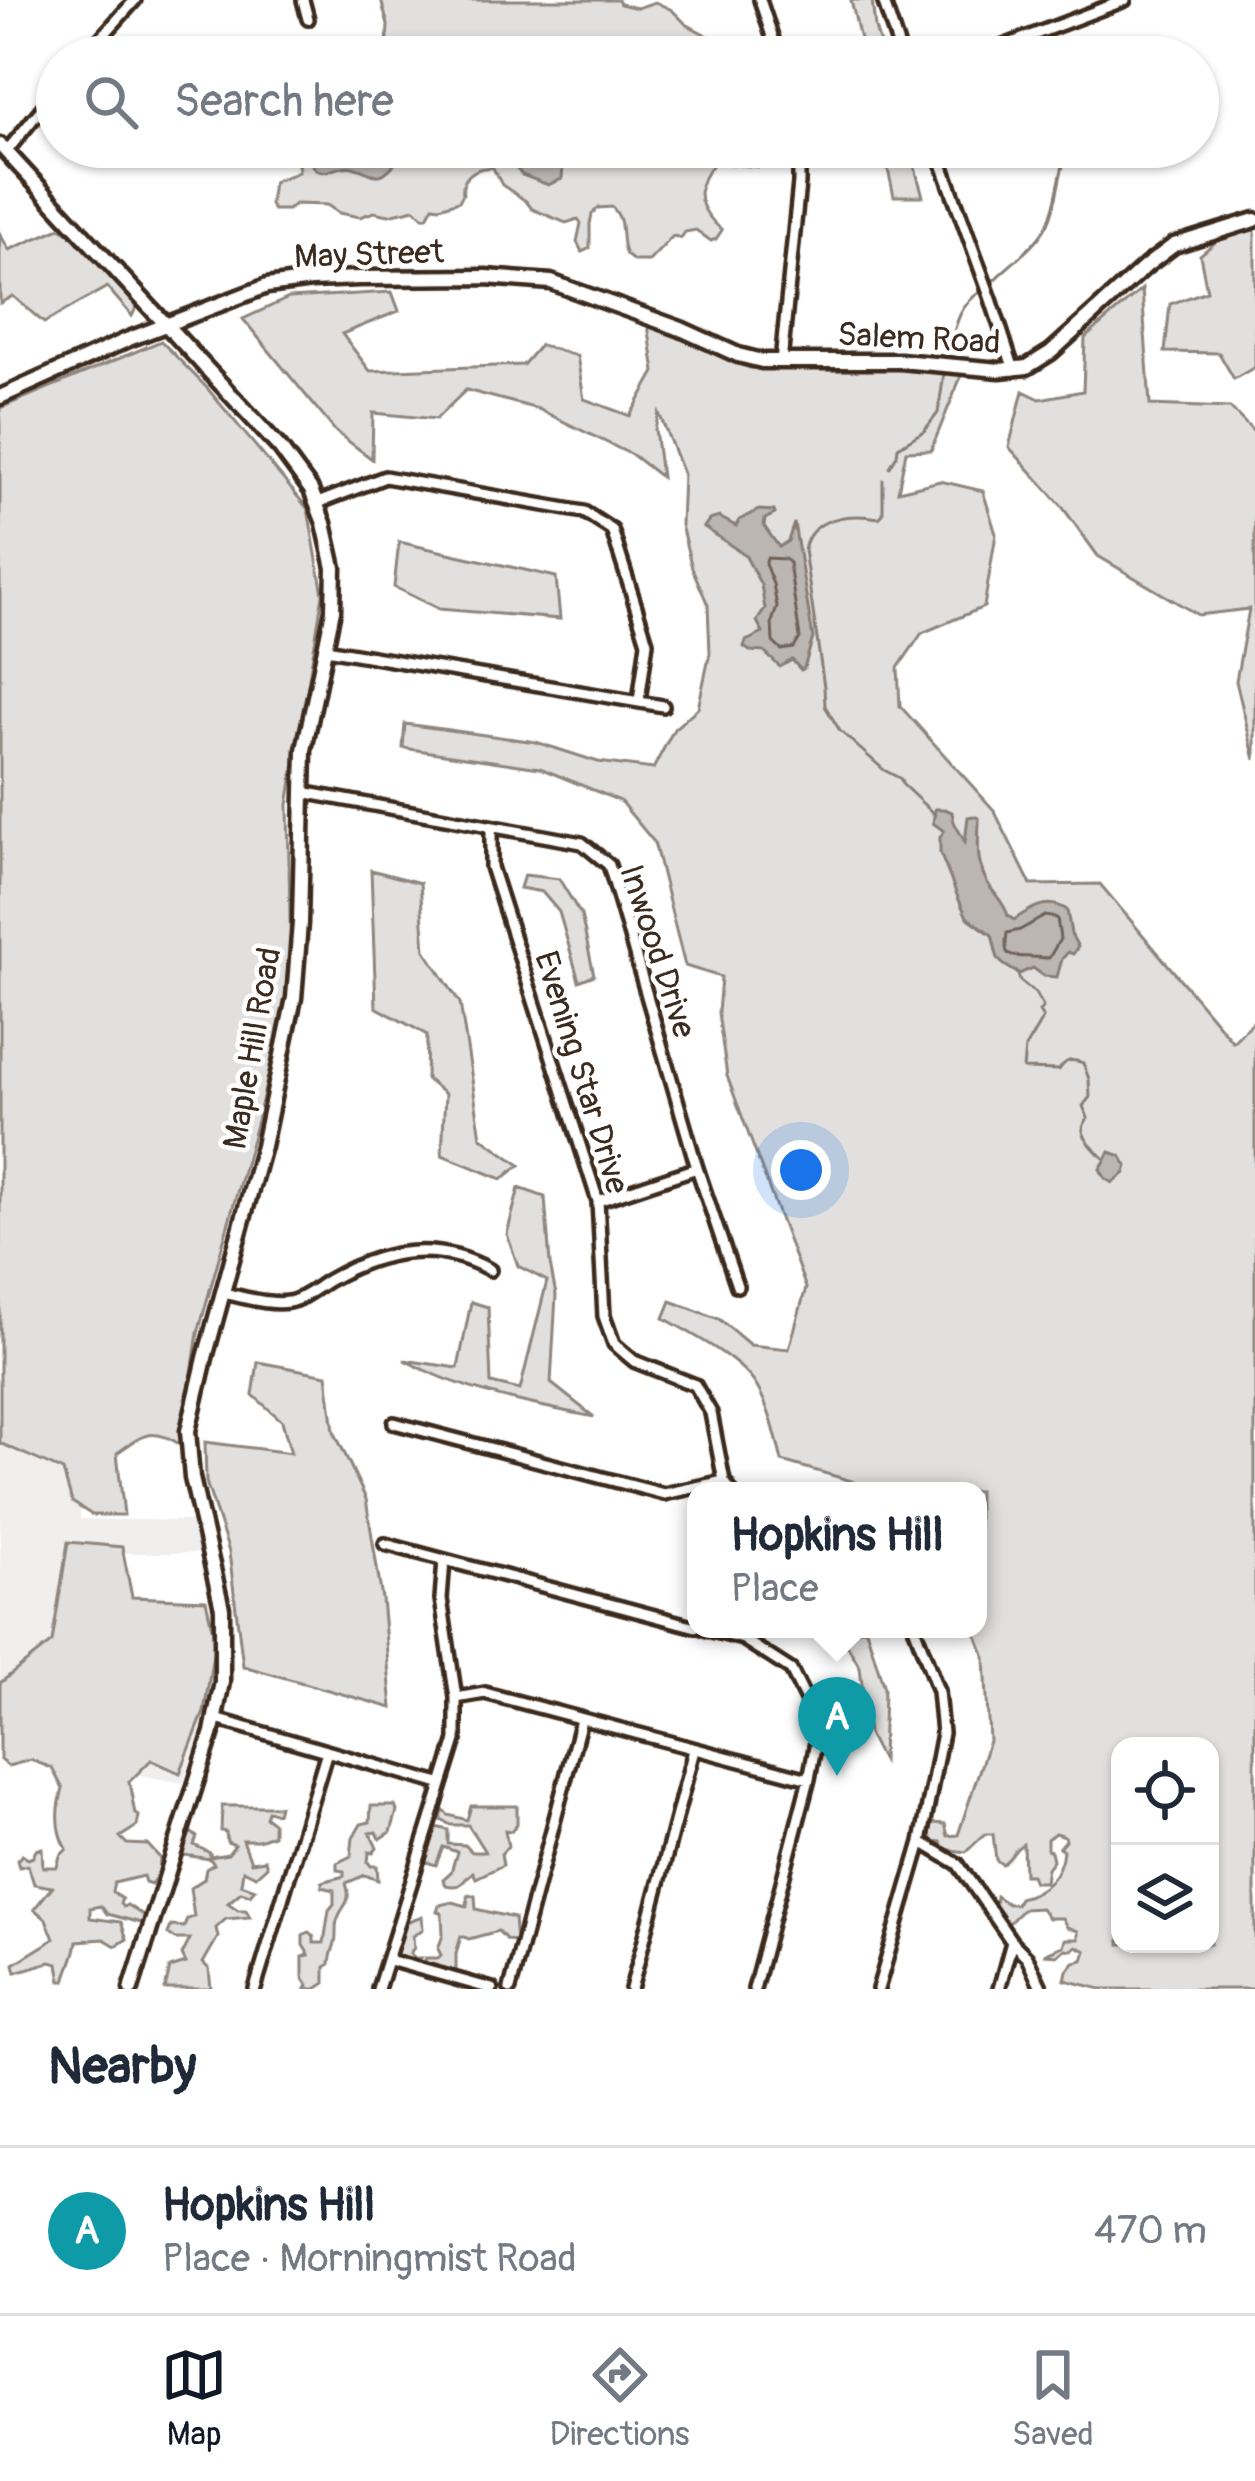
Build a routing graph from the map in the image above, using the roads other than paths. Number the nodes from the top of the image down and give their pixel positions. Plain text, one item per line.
1 (135, 0) edge
2 (303, 0) edge
3 (760, 0) edge
4 (883, 0) edge
5 (1125, 0) edge
6 (308, 19) dead end
7 (103, 36) edge
8 (772, 36) edge
9 (895, 36) edge
10 (1030, 36) edge
11 (36, 113) edge
12 (3, 148) edge
13 (799, 168) edge
14 (944, 168) edge
15 (1255, 220) edge
16 (615, 304) joint
17 (167, 326) junction
18 (781, 362) junction
19 (1014, 370) junction
20 (0, 397) edge
21 (318, 502) junction
22 (326, 649) junction
23 (639, 701) junction
24 (663, 706) dead end
25 (302, 792) junction
26 (491, 828) junction
27 (697, 1168) junction
28 (598, 1201) junction
29 (490, 1270) dead end
30 (737, 1286) dead end
31 (223, 1293) junction
32 (394, 1423) dead end
33 (726, 1482) edge
34 (687, 1491) edge
35 (385, 1544) dead end
36 (444, 1560) junction
37 (687, 1625) edge
38 (739, 1638) edge
39 (919, 1638) edge
40 (456, 1698) junction
41 (216, 1719) junction
42 (581, 1720) junction
43 (694, 1750) junction
44 (327, 1751) junction
45 (809, 1778) junction
46 (440, 1784) junction
47 (921, 1842) junction
48 (1012, 1942) junction
49 (389, 1960) junction
50 (131, 1989) edge
51 (254, 1989) edge
52 (378, 1989) edge
53 (492, 1989) edge
54 (510, 1989) edge
55 (631, 1989) edge
56 (754, 1989) edge
57 (878, 1989) edge
58 (999, 1989) edge
59 (1042, 1989) edge

1 - 7 street
2 - 6 street
3 - 8 street
4 - 9 street
5 - 10 street
11 - 12 street
12 - 17 street, Maple Hill Road
13 - 18 street
14 - 19 street
15 - 19 street, Salem Road
16 - 17 street, May Street
16 - 18 street, Salem Road
17 - 20 street, May Street
17 - 21 street, Maple Hill Road
18 - 19 street, Salem Road
21 - 22 street, Maple Hill Road
21 - 23 street
22 - 23 street
22 - 25 street, Maple Hill Road
23 - 24 street
25 - 26 street, Inwood Drive
25 - 31 street, Maple Hill Road
26 - 27 street, Inwood Drive
26 - 28 street, Evening Star Drive
27 - 28 street
27 - 30 street, Inwood Drive
28 - 33 street, Evening Star Drive
29 - 31 street
31 - 41 street, Maple Hill Road
32 - 34 street
35 - 36 street
36 - 37 street
36 - 40 street
38 - 45 street
39 - 47 street
40 - 42 street
40 - 46 street
41 - 44 street
41 - 50 street, Maple Hill Road
42 - 43 street
42 - 54 street
43 - 45 street
43 - 55 street
44 - 46 street
44 - 51 street
45 - 56 street
46 - 49 street
47 - 48 street
47 - 57 street
48 - 58 street
48 - 59 street
49 - 52 street
49 - 53 street

